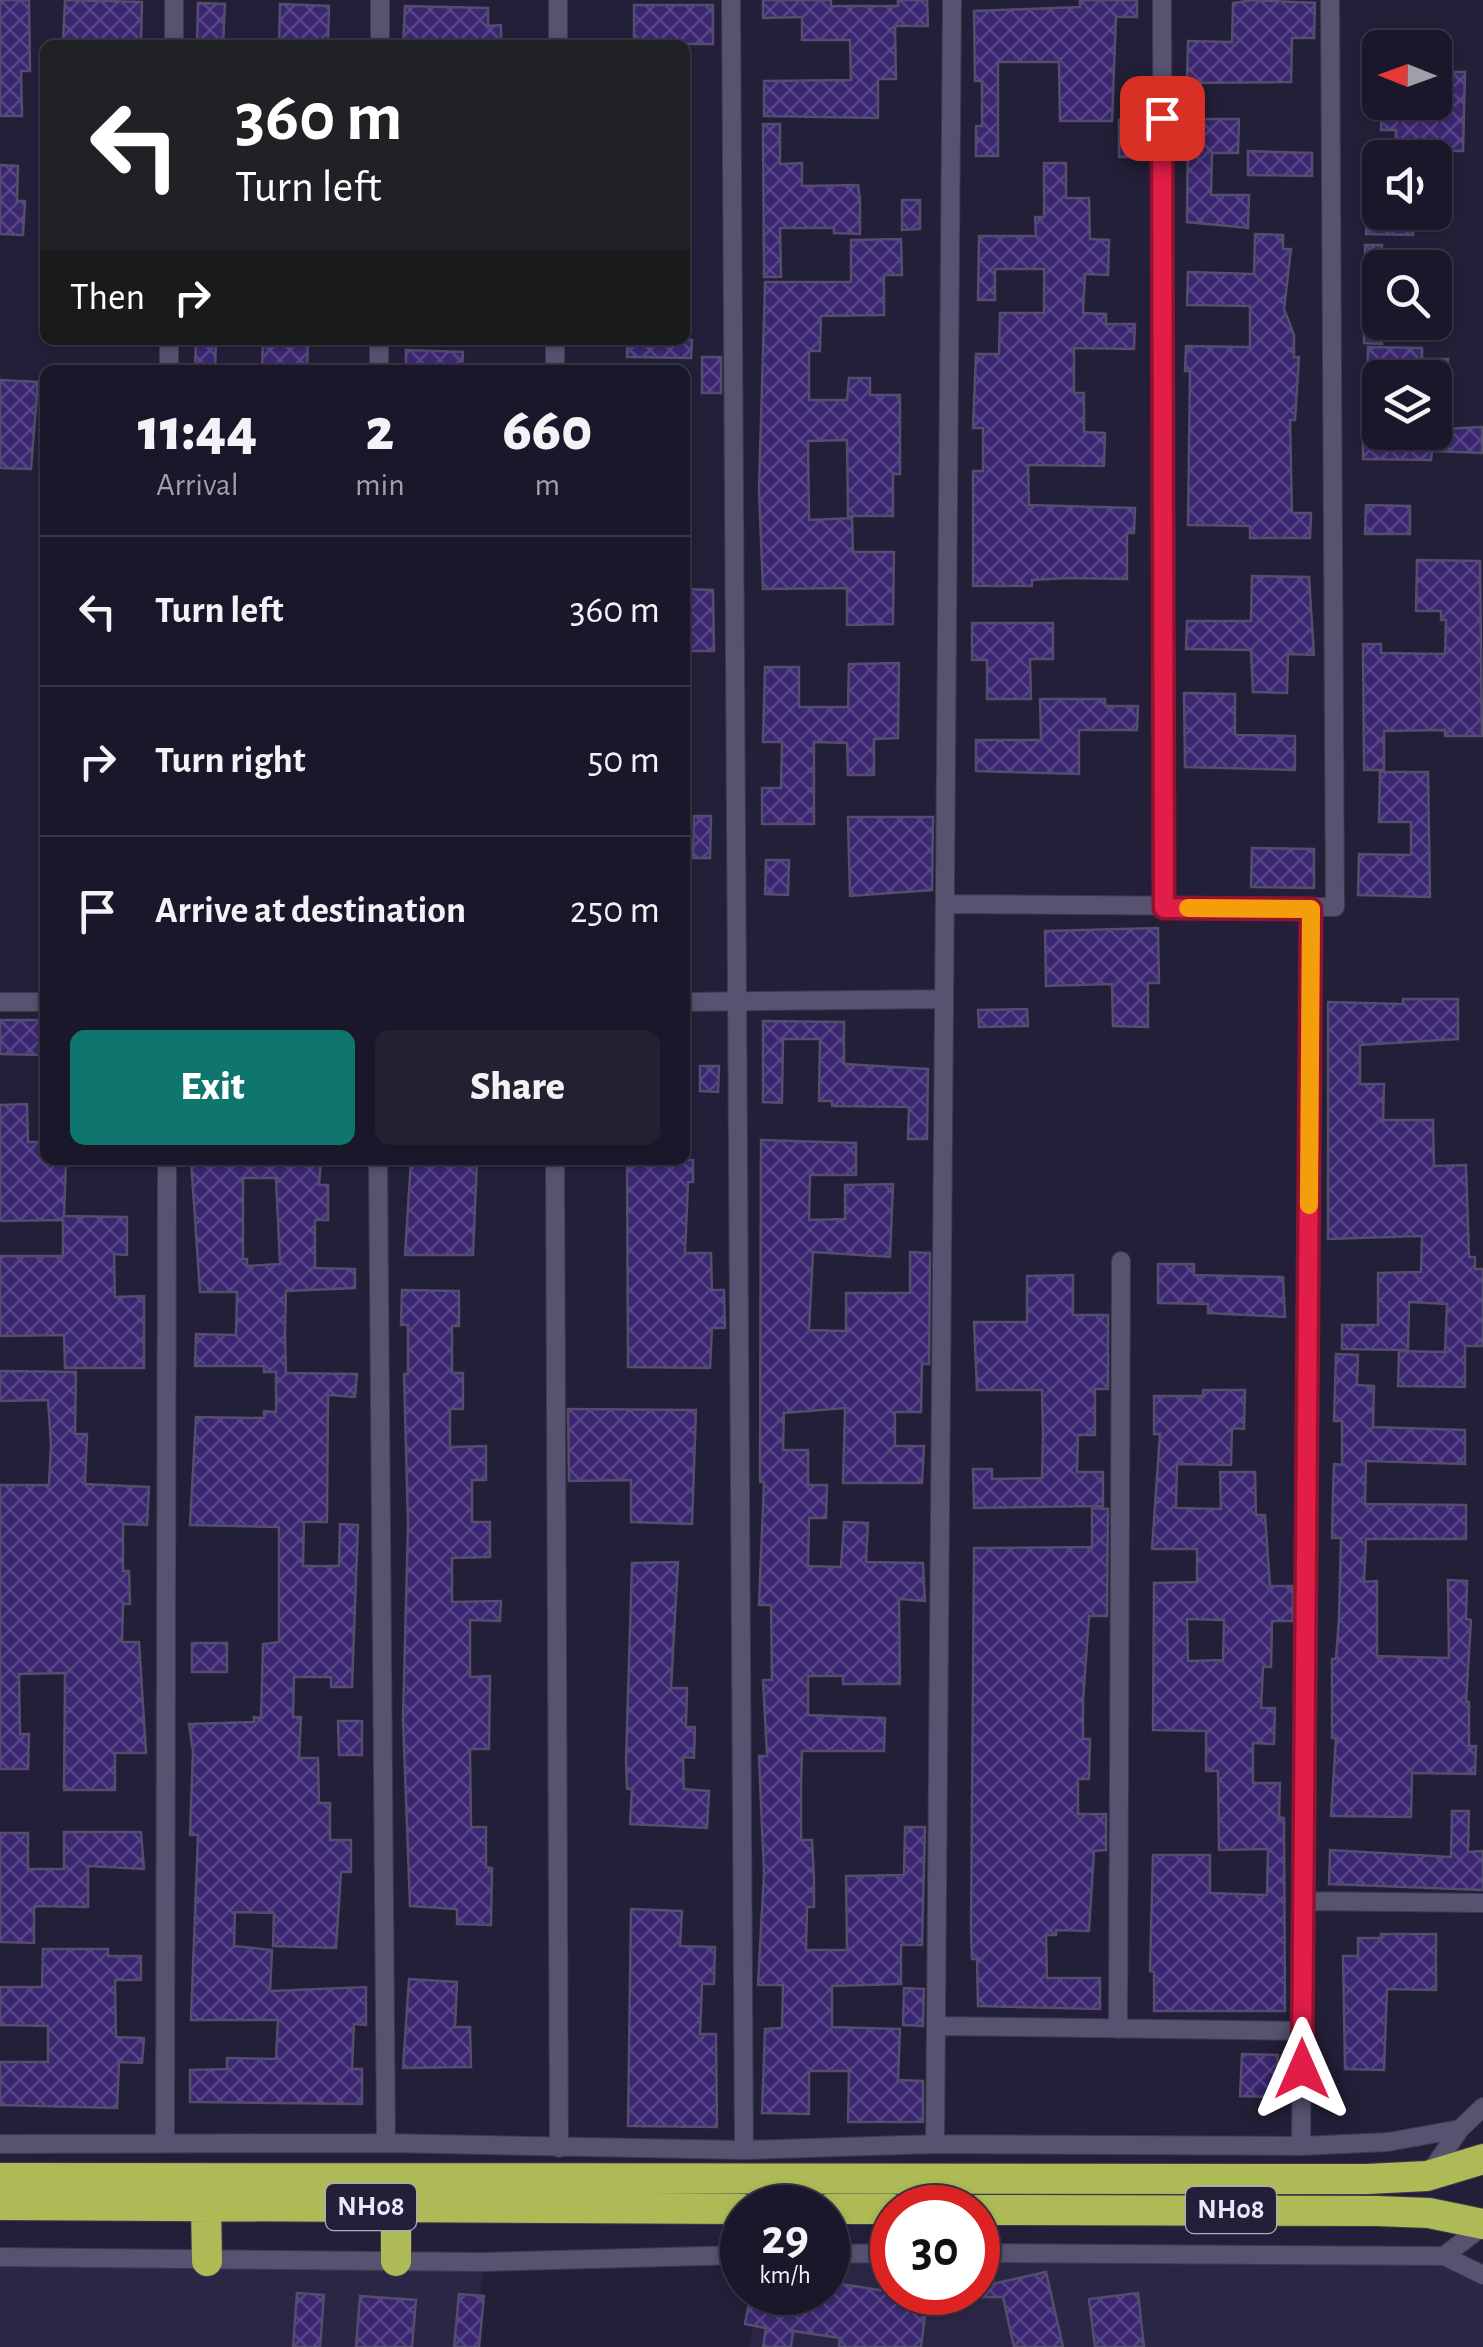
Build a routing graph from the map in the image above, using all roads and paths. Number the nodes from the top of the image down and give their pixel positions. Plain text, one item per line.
1 (174, 0) edge
2 (380, 0) edge
3 (558, 0) edge
4 (730, 0) edge
5 (952, 0) edge
6 (1162, 0) edge
7 (1330, 0) edge
8 (174, 40) edge
9 (380, 40) edge
10 (558, 40) edge
11 (945, 904) junction
12 (1164, 908) junction
13 (1311, 909) junction
14 (944, 999) junction
15 (0, 1002) edge
16 (40, 1002) edge
17 (690, 1002) edge
18 (737, 1002) junction
19 (167, 1165) edge
20 (378, 1165) edge
21 (555, 1165) edge
22 (1121, 1260) dead end
23 (1304, 1902) junction
24 (1483, 1903) edge
25 (936, 2026) junction
26 (1118, 2028) junction
27 (1302, 2030) junction
28 (1483, 2107) edge
29 (1460, 2129) junction
30 (165, 2142) junction
31 (0, 2144) edge
32 (386, 2144) junction
33 (935, 2144) junction
34 (1302, 2146) junction
35 (559, 2148) junction
36 (744, 2150) junction
37 (1483, 2160) edge
38 (1427, 2176) junction
39 (0, 2178) edge
40 (0, 2204) edge
41 (206, 2206) junction
42 (396, 2208) junction
43 (720, 2209) edge
44 (1000, 2210) edge
45 (1483, 2225) edge
46 (1000, 2252) edge
47 (720, 2255) edge
48 (1444, 2256) junction
49 (0, 2258) edge
50 (207, 2261) junction
51 (396, 2261) junction
52 (1483, 2276) edge

1 - 8 street
2 - 9 street
3 - 10 street
4 - 18 street
5 - 11 street
6 - 12 street
7 - 13 street
11 - 12 street
11 - 14 street
12 - 13 street
13 - 23 street
14 - 18 street
14 - 25 street
15 - 16 street
17 - 18 street
18 - 36 street
19 - 30 street
20 - 32 street
21 - 35 street
22 - 26 street
23 - 24 street
23 - 27 street
25 - 26 street
25 - 33 street
26 - 27 street
27 - 34 street
28 - 29 street
29 - 34 street
29 - 38 street
30 - 31 street
30 - 32 street
32 - 35 street
33 - 34 street
33 - 36 street
35 - 36 street
37 - 38 highway, NH08
38 - 39 highway, NH08
40 - 41 highway, NH08
41 - 42 highway, NH08
41 - 50 highway
42 - 43 highway, NH08
42 - 51 highway
44 - 45 highway, NH08
45 - 48 street
46 - 48 street
47 - 51 street
48 - 52 street
49 - 50 street
50 - 51 street

